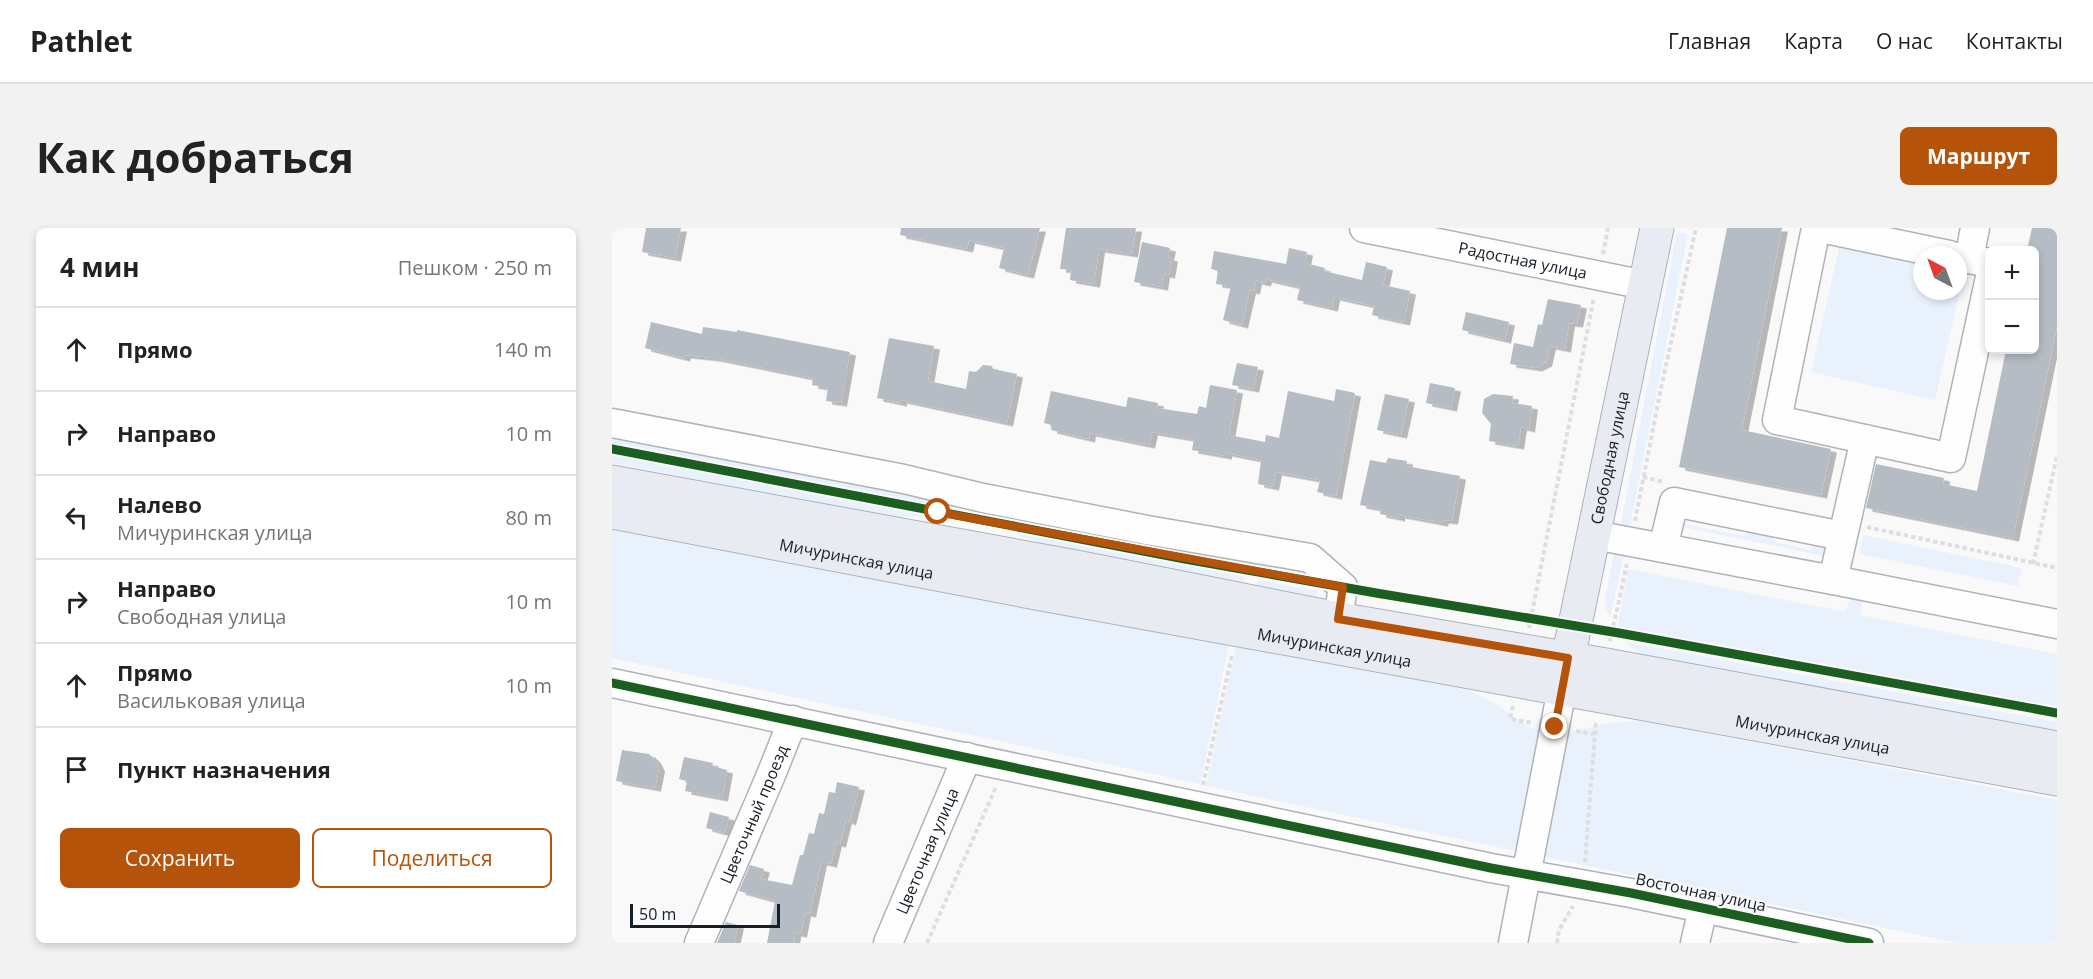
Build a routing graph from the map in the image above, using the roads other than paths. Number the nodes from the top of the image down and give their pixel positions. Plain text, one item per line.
1 (1364, 228) edge
2 (1657, 228) edge
3 (1816, 228) edge
4 (1821, 228) edge
5 (1976, 228) edge
6 (1971, 262) edge
7 (1645, 285) junction
8 (612, 423) edge
9 (1864, 439) junction
10 (612, 482) edge
11 (612, 512) edge
12 (1844, 529) junction
13 (1593, 535) junction
14 (1663, 548) junction
15 (1833, 579) junction
16 (1338, 619) junction
17 (2057, 624) edge
18 (1521, 666) junction
19 (1565, 673) junction
20 (1603, 680) junction
21 (612, 683) edge
22 (792, 720) junction
23 (2057, 748) edge
24 (967, 757) junction
25 (2057, 779) edge
26 (1527, 874) junction
27 (1703, 908) junction
28 (699, 943) edge
29 (888, 943) edge
30 (1513, 943) edge
31 (1695, 943) edge
32 (1869, 943) edge

1 - 7 street, Радостная улица
2 - 7 main road, Свободная улица
3 - 9 street
4 - 6 street
5 - 6 street
6 - 9 street
7 - 13 main road, Свободная улица
8 - 16 street
9 - 12 street
10 - 16 main road, Мичуринская улица
11 - 18 main road, Мичуринская улица
12 - 14 street
12 - 15 street
13 - 14 street
13 - 19 main road, Свободная улица
14 - 15 street
15 - 17 street
16 - 18 main road, Мичуринская улица
18 - 19 main road, Мичуринская улица
19 - 20 main road, Мичуринская улица
19 - 26 street
20 - 23 main road, Мичуринская улица
20 - 25 main road, Мичуринская улица
21 - 22 street, Восточная улица
22 - 24 street, Восточная улица
22 - 28 street, Цветочный проезд
24 - 26 street, Восточная улица
24 - 29 street, Цветочная улица
26 - 27 street, Восточная улица
26 - 30 street
27 - 31 street
27 - 32 street, Восточная улица

